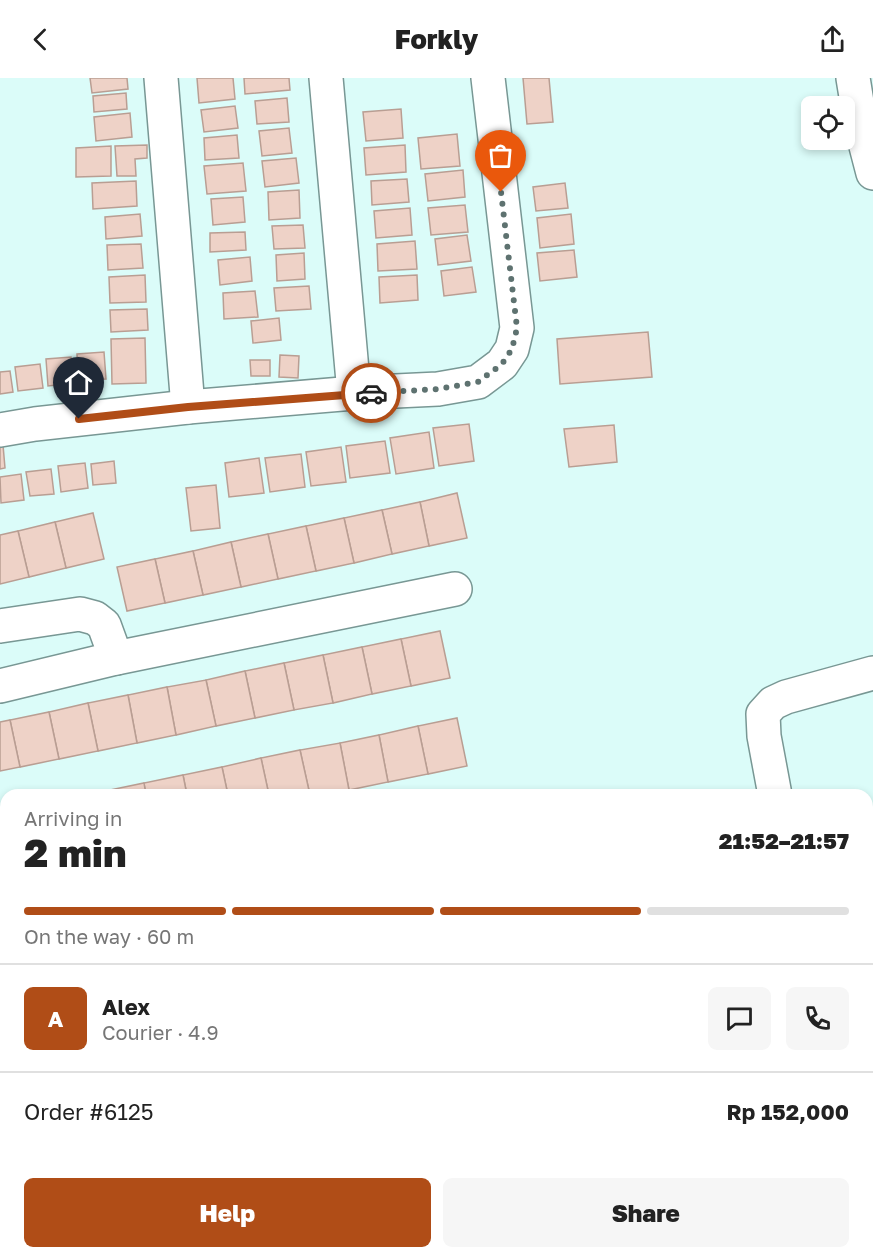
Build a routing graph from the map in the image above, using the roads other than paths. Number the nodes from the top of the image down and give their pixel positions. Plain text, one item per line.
1 (161, 78) edge
2 (326, 78) edge
3 (488, 78) edge
4 (853, 78) edge
5 (873, 173) edge
6 (354, 393) junction
7 (188, 407) junction
8 (0, 430) edge
9 (455, 590) dead end
10 (0, 626) edge
11 (116, 658) junction
12 (873, 673) edge
13 (0, 686) edge
14 (774, 789) edge

1 - 7 street
2 - 6 street
3 - 6 street
4 - 5 street
6 - 7 street
7 - 8 street
9 - 11 street
10 - 11 street
11 - 13 street
12 - 14 street

